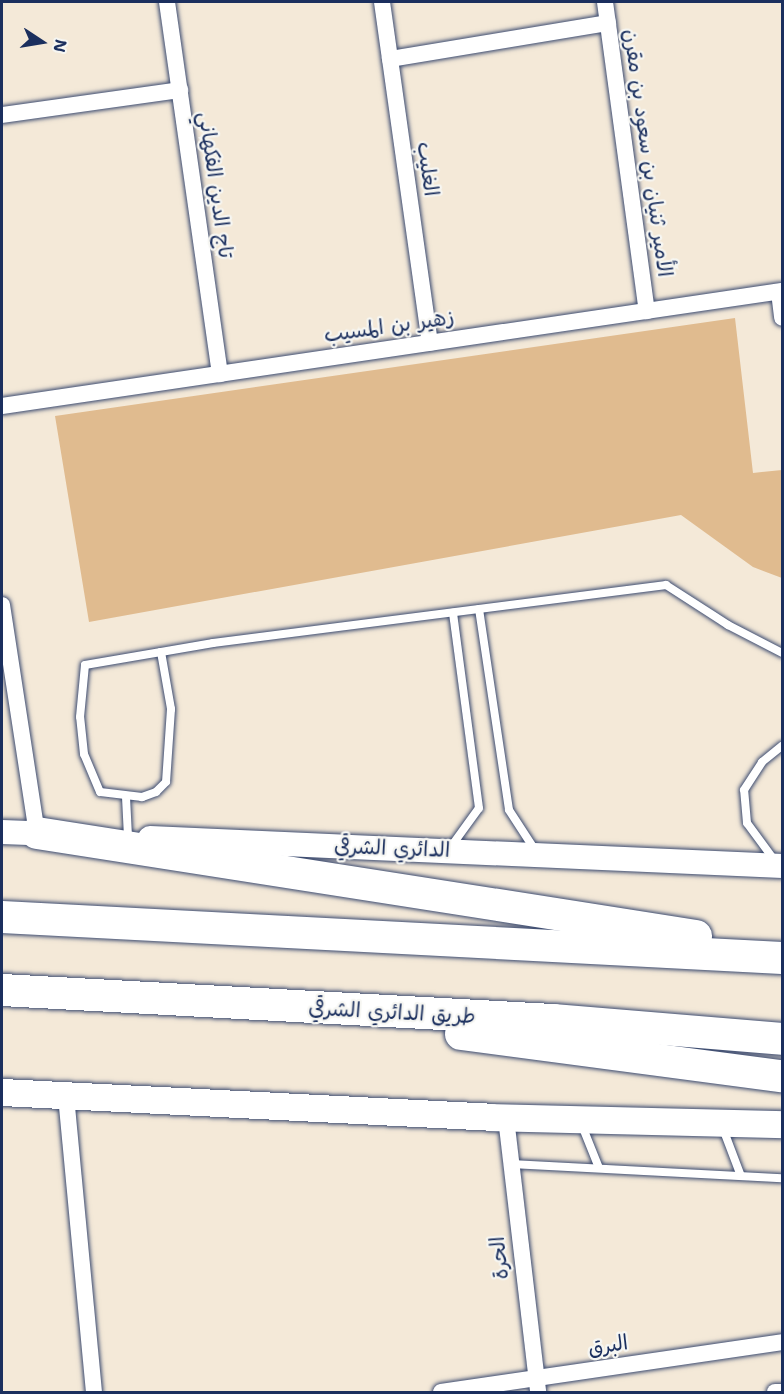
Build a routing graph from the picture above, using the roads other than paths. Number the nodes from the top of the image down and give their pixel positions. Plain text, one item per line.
1 (167, 2) edge
2 (382, 2) edge
3 (605, 2) edge
4 (608, 23) junction
5 (390, 59) junction
6 (180, 90) junction
7 (2, 115) edge
8 (781, 291) edge
9 (646, 311) junction
10 (783, 318) edge
11 (430, 343) junction
12 (220, 374) junction
13 (2, 406) edge
14 (2, 605) edge
15 (479, 609) junction
16 (453, 613) junction
17 (160, 652) junction
18 (783, 653) edge
19 (783, 746) edge
20 (126, 797) junction
21 (2, 832) edge
22 (36, 833) junction
23 (128, 837) junction
24 (448, 851) junction
25 (537, 854) junction
26 (781, 866) edge
27 (2, 917) edge
28 (783, 950) edge
29 (783, 958) edge
30 (2, 990) edge
31 (204, 1001) junction
32 (783, 1039) edge
33 (783, 1076) edge
34 (2, 1092) edge
35 (66, 1096) junction
36 (506, 1118) junction
37 (580, 1119) junction
38 (721, 1123) junction
39 (783, 1124) edge
40 (512, 1164) junction
41 (599, 1168) junction
42 (741, 1176) junction
43 (783, 1178) edge
44 (783, 1342) edge
45 (537, 1385) edge
46 (94, 1392) edge
47 (441, 1392) edge
48 (776, 1392) edge
49 (783, 1392) edge

1 - 6 street, تاج الدين الفكهاني
2 - 5 street, الغليب
3 - 4 street, الأمير ثنيان بن سعود بن مقرن
4 - 5 street
4 - 9 street, الأمير ثنيان بن سعود بن مقرن
5 - 11 street, الغليب
6 - 7 street
6 - 12 street, تاج الدين الفكهاني
8 - 9 street, زهير بن المسيب
8 - 10 street
9 - 11 street, زهير بن المسيب
11 - 12 street, زهير بن المسيب
12 - 13 street, زهير بن المسيب
14 - 22 street
15 - 16 lane
15 - 18 lane
15 - 25 lane
16 - 17 lane
16 - 24 lane
17 - 20 lane
17 - 20 lane
19 - 26 lane
20 - 23 lane
21 - 22 main road, الدائري الشرقي
22 - 23 main road, الدائري الشرقي
22 - 28 highway
23 - 24 main road, الدائري الشرقي
24 - 25 main road, الدائري الشرقي
25 - 26 main road, الدائري الشرقي
27 - 29 highway
30 - 31 highway, طريق الدائري الشرقي
31 - 32 highway, طريق الدائري الشرقي
31 - 33 highway
34 - 35 main road
35 - 36 main road
35 - 46 street
36 - 37 main road
36 - 40 street, الحرة
37 - 38 main road
37 - 41 lane
38 - 39 main road
38 - 42 lane
40 - 41 lane
40 - 45 street, الحرة
41 - 42 lane
42 - 43 lane
44 - 45 street, البرق
45 - 47 street, البرق
48 - 49 street

